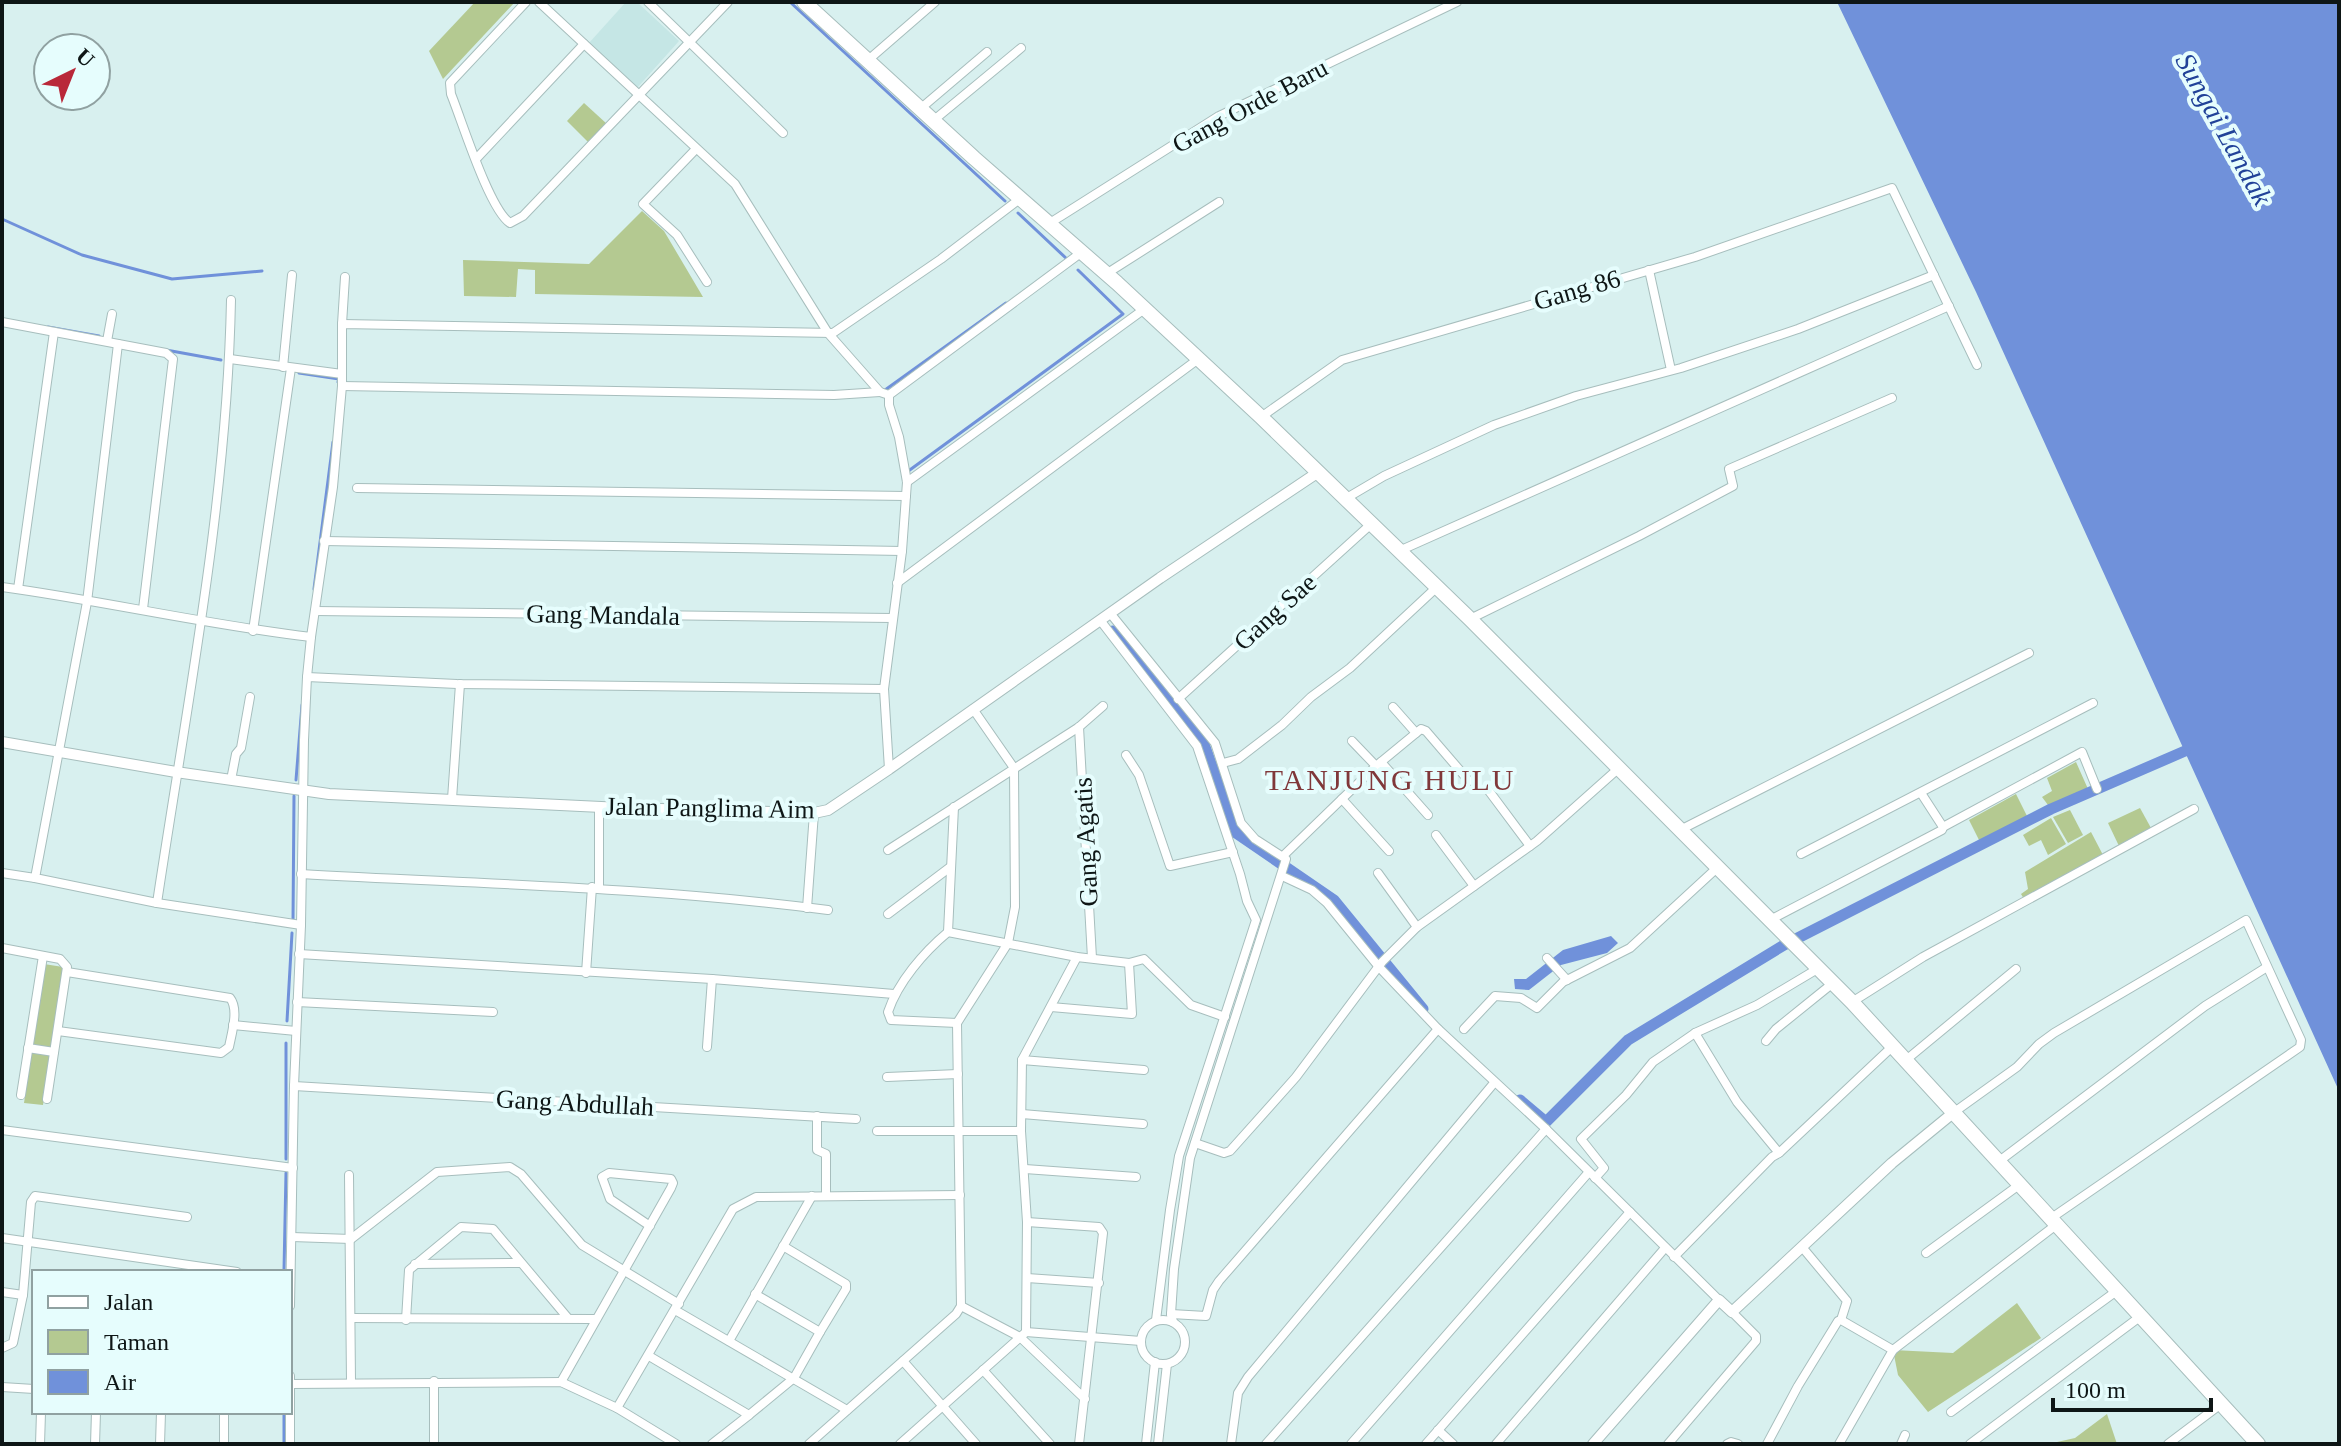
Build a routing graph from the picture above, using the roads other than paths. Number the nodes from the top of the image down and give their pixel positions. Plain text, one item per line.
1 (526, 2) edge
2 (539, 2) edge
3 (648, 2) edge
4 (728, 2) edge
5 (804, 2) edge
6 (935, 2) edge
7 (1457, 2) edge
8 (690, 42) junction
9 (584, 44) junction
10 (1021, 48) dead end
11 (987, 52) dead end
12 (867, 61) junction
13 (639, 95) junction
14 (920, 109) junction
15 (934, 120) junction
16 (783, 133) dead end
17 (696, 149) junction
18 (476, 159) junction
19 (1021, 198) junction
20 (1219, 202) dead end
21 (1050, 223) junction
22 (1082, 252) junction
23 (1649, 270) junction
24 (1106, 274) junction
25 (292, 275) dead end
26 (1934, 275) junction
27 (345, 277) dead end
28 (707, 282) dead end
29 (231, 300) dead end
30 (1949, 306) junction
31 (1143, 310) junction
32 (112, 314) dead end
33 (2, 322) edge
34 (342, 324) junction
35 (54, 332) junction
36 (828, 333) junction
37 (107, 341) junction
38 (118, 344) junction
39 (230, 359) junction
40 (1197, 360) junction
41 (1977, 365) dead end
42 (287, 367) junction
43 (1671, 370) junction
44 (342, 374) junction
45 (342, 386) junction
46 (884, 394) junction
47 (1892, 398) dead end
48 (1266, 413) junction
49 (1317, 473) junction
50 (907, 482) junction
51 (357, 488) dead end
52 (906, 496) junction
53 (1345, 499) junction
54 (1370, 525) junction
55 (324, 541) junction
56 (902, 551) junction
57 (1399, 551) junction
58 (897, 583) junction
59 (2, 587) edge
60 (1437, 587) junction
61 (18, 589) junction
62 (87, 602) junction
63 (143, 609) junction
64 (315, 611) junction
65 (1105, 616) junction
66 (892, 618) junction
67 (1470, 619) junction
68 (199, 622) junction
69 (253, 631) junction
70 (311, 637) junction
71 (2029, 653) dead end
72 (307, 677) junction
73 (460, 684) junction
74 (884, 689) junction
75 (250, 697) dead end
76 (1178, 699) junction
77 (2093, 703) dead end
78 (1103, 706) dead end
79 (1393, 707) dead end
80 (973, 709) junction
81 (1079, 727) junction
82 (1416, 733) junction
83 (1352, 741) dead end
84 (2, 742) edge
85 (57, 752) junction
86 (1126, 755) dead end
87 (1223, 763) junction
88 (1378, 764) junction
89 (1014, 768) junction
90 (1619, 768) junction
91 (889, 769) junction
92 (176, 772) junction
93 (231, 780) junction
94 (1469, 781) dead end
95 (2097, 789) dead end
96 (304, 791) junction
97 (1489, 791) dead end
98 (1921, 793) junction
99 (452, 799) junction
100 (1342, 799) junction
101 (599, 807) junction
102 (954, 807) junction
103 (2194, 809) dead end
104 (814, 813) junction
105 (1428, 815) dead end
106 (1943, 827) junction
107 (1682, 829) junction
108 (1436, 835) dead end
109 (1530, 846) junction
110 (888, 850) dead end
111 (1389, 851) dead end
112 (1233, 852) junction
113 (1801, 854) dead end
114 (1285, 859) junction
115 (1718, 867) junction
116 (949, 868) junction
117 (2, 873) edge
118 (1378, 873) dead end
119 (301, 874) junction
120 (1282, 875) junction
121 (35, 878) junction
122 (1474, 886) junction
123 (596, 888) junction
124 (157, 903) junction
125 (807, 908) junction
126 (828, 910) dead end
127 (888, 914) dead end
128 (1772, 919) junction
129 (1256, 920) junction
130 (1266, 923) junction
131 (301, 925) junction
132 (1417, 927) junction
133 (948, 932) junction
134 (1008, 943) junction
135 (2, 948) edge
136 (299, 954) junction
137 (43, 956) junction
138 (1077, 957) junction
139 (1092, 958) junction
140 (1547, 958) dead end
141 (1129, 963) junction
142 (1381, 965) junction
143 (2267, 967) junction
144 (1819, 968) junction
145 (2016, 969) dead end
146 (67, 972) junction
147 (586, 973) junction
148 (712, 979) junction
149 (1567, 980) junction
150 (1833, 983) junction
151 (894, 994) junction
152 (297, 1002) junction
153 (1852, 1002) junction
154 (1051, 1007) junction
155 (493, 1012) dead end
156 (1225, 1017) junction
157 (957, 1023) junction
158 (233, 1025) junction
159 (1438, 1029) junction
160 (1464, 1029) dead end
161 (58, 1031) junction
162 (296, 1031) junction
163 (1695, 1033) junction
164 (1766, 1041) dead end
165 (1893, 1046) junction
166 (707, 1047) dead end
167 (28, 1048) junction
168 (54, 1052) junction
169 (1022, 1060) junction
170 (1906, 1060) junction
171 (1144, 1070) dead end
172 (958, 1074) junction
173 (887, 1077) dead end
174 (1494, 1083) junction
175 (294, 1086) junction
176 (21, 1095) dead end
177 (47, 1099) dead end
178 (1953, 1113) junction
179 (1022, 1114) junction
180 (817, 1116) junction
181 (856, 1119) dead end
182 (1143, 1124) dead end
183 (1546, 1129) junction
184 (2, 1130) edge
185 (960, 1130) junction
186 (877, 1131) dead end
187 (1021, 1131) junction
188 (1195, 1143) junction
189 (1776, 1151) junction
190 (1998, 1162) junction
191 (293, 1168) junction
192 (1025, 1169) junction
193 (349, 1175) dead end
194 (1592, 1175) junction
195 (1136, 1177) dead end
196 (2019, 1185) junction
197 (960, 1195) junction
198 (812, 1196) junction
199 (826, 1196) junction
200 (1630, 1212) junction
201 (187, 1217) dead end
202 (1027, 1222) junction
203 (2053, 1222) junction
204 (650, 1226) junction
205 (292, 1237) junction
206 (2, 1238) edge
207 (351, 1239) junction
208 (28, 1242) junction
209 (783, 1246) junction
210 (1802, 1247) junction
211 (1665, 1248) junction
212 (1926, 1253) dead end
213 (1674, 1257) junction
214 (520, 1263) junction
215 (414, 1264) junction
216 (223, 1270) edge
217 (290, 1270) edge
218 (625, 1273) junction
219 (1027, 1278) junction
220 (1099, 1283) junction
221 (2118, 1290) junction
222 (2, 1292) edge
223 (755, 1294) junction
224 (23, 1295) junction
225 (1719, 1300) junction
226 (961, 1306) junction
227 (677, 1307) junction
228 (1732, 1312) junction
229 (2141, 1316) junction
230 (567, 1317) junction
231 (351, 1318) junction
232 (1172, 1318) junction
233 (595, 1319) junction
234 (406, 1320) junction
235 (1156, 1320) junction
236 (1841, 1320) junction
237 (820, 1332) junction
238 (1023, 1334) junction
239 (1092, 1338) junction
240 (729, 1341) junction
241 (1141, 1341) junction
242 (2, 1348) edge
243 (1893, 1350) junction
244 (649, 1356) junction
245 (903, 1361) junction
246 (1155, 1362) junction
247 (1167, 1364) junction
248 (983, 1370) junction
249 (794, 1378) junction
250 (434, 1381) junction
251 (351, 1382) junction
252 (561, 1382) junction
253 (292, 1384) edge
254 (2, 1387) edge
255 (32, 1389) edge
256 (1085, 1399) junction
257 (2221, 1404) junction
258 (942, 1407) junction
259 (617, 1408) junction
260 (847, 1410) junction
261 (1951, 1412) dead end
262 (41, 1414) edge
263 (96, 1414) edge
264 (161, 1414) edge
265 (224, 1414) edge
266 (290, 1414) edge
267 (749, 1415) junction
268 (1438, 1430) junction
269 (1905, 1435) dead end
270 (40, 1444) edge
271 (95, 1444) edge
272 (160, 1444) edge
273 (224, 1444) edge
274 (290, 1444) edge
275 (434, 1444) edge
276 (676, 1444) edge
277 (712, 1444) edge
278 (809, 1444) edge
279 (901, 1444) edge
280 (976, 1444) edge
281 (1050, 1444) edge
282 (1079, 1444) edge
283 (1146, 1444) edge
284 (1158, 1444) edge
285 (1231, 1444) edge
286 (1266, 1444) edge
287 (1351, 1444) edge
288 (1426, 1444) edge
289 (1453, 1444) edge
290 (1496, 1444) edge
291 (1593, 1444) edge
292 (1668, 1444) edge
293 (1727, 1444) edge
294 (1738, 1444) edge
295 (1767, 1444) edge
296 (1839, 1444) edge
297 (1901, 1444) edge
298 (1970, 1444) edge
299 (2168, 1444) edge
300 (2258, 1444) edge

1 - 18 street
2 - 9 street
3 - 8 street
4 - 8 street
5 - 12 main road
6 - 12 street
7 - 21 street, Gang Orde Baru
8 - 13 street
8 - 16 street
9 - 13 street
9 - 18 street
10 - 15 street
11 - 14 street
12 - 14 main road
13 - 17 street
13 - 18 street
14 - 15 main road
15 - 19 main road
17 - 28 street
17 - 36 street
19 - 21 main road
19 - 36 street
20 - 24 street
21 - 22 main road
22 - 24 main road
22 - 46 street
23 - 26 street, Gang 86
23 - 43 street
23 - 48 street, Gang 86
24 - 31 main road
25 - 42 street
26 - 30 street
26 - 43 street
27 - 34 street
29 - 39 street
30 - 41 street
30 - 57 street
31 - 40 main road
31 - 50 street
32 - 37 street
33 - 35 street
34 - 36 street
34 - 44 street
35 - 37 street
35 - 61 street
36 - 46 street
37 - 38 street
38 - 62 street
38 - 63 street
39 - 42 street
39 - 68 street
40 - 48 main road
40 - 58 street
42 - 44 street
42 - 69 street
43 - 53 street
44 - 45 street
45 - 46 street
45 - 55 street
46 - 50 street
47 - 67 street
48 - 49 main road
49 - 53 main road
49 - 65 street, Jalan Panglima Aim
50 - 52 street
51 - 52 street
52 - 56 street
53 - 54 main road
54 - 57 main road
54 - 76 street, Gang Sae
55 - 56 street
55 - 64 street
56 - 58 street
57 - 60 main road
58 - 66 street
59 - 61 street
60 - 67 main road
60 - 87 street
61 - 62 street
62 - 63 street
62 - 85 street
63 - 68 street
64 - 66 street, Gang Mandala
64 - 70 street
65 - 76 street
65 - 80 street, Jalan Panglima Aim
65 - 112 street
66 - 74 street
67 - 90 main road
68 - 69 street
68 - 92 street
69 - 70 street
70 - 72 street
71 - 107 street
72 - 73 street
72 - 96 street
73 - 74 street
73 - 99 street
74 - 91 street
75 - 93 street
76 - 87 street
77 - 98 street
78 - 81 street
79 - 82 street
80 - 89 street
80 - 91 street, Jalan Panglima Aim
81 - 89 street
81 - 139 street, Gang Agatis
82 - 88 street
82 - 94 street
83 - 88 street
84 - 85 street, Jalan Panglima Aim
85 - 92 street, Jalan Panglima Aim
85 - 121 street
86 - 112 street
87 - 114 street
88 - 100 street
88 - 105 street
89 - 102 street
89 - 134 street
90 - 107 main road
90 - 109 street
91 - 104 street, Jalan Panglima Aim
92 - 93 street, Jalan Panglima Aim
92 - 124 street
93 - 96 street, Jalan Panglima Aim
95 - 106 street
96 - 99 street, Jalan Panglima Aim
96 - 119 street
97 - 109 street
98 - 106 street
98 - 113 street
99 - 101 street, Jalan Panglima Aim
100 - 111 street
100 - 114 street
101 - 104 street, Jalan Panglima Aim
101 - 123 street
102 - 110 street
102 - 116 street
103 - 153 street
104 - 125 street
106 - 128 street
107 - 115 main road
108 - 122 street
109 - 122 street
112 - 129 street
114 - 120 street
115 - 128 main road
115 - 149 street
116 - 127 street
116 - 133 street
117 - 121 street
118 - 132 street
119 - 123 street
119 - 131 street
120 - 130 street
120 - 142 street
121 - 124 street
122 - 132 street
123 - 125 street
123 - 147 street
124 - 131 street
125 - 126 street
128 - 144 main road
129 - 130 street
129 - 156 street
130 - 188 street
131 - 136 street
132 - 142 street
133 - 134 street
133 - 151 street
134 - 138 street
134 - 157 street
135 - 137 street
136 - 147 street
136 - 152 street
137 - 146 street
137 - 167 street
138 - 139 street
138 - 154 street
139 - 141 street
140 - 149 street
141 - 154 street
141 - 156 street
142 - 159 street
142 - 188 street
143 - 178 street
143 - 190 street
143 - 203 street
144 - 150 main road
144 - 163 street
145 - 170 street
146 - 158 street
146 - 161 street
147 - 148 street
148 - 151 street
148 - 166 street
149 - 160 street
150 - 153 main road
150 - 164 street
151 - 157 street
152 - 155 street
152 - 162 street
153 - 165 main road
154 - 169 street
156 - 235 street
157 - 172 street
158 - 161 street
158 - 162 street
159 - 174 street
159 - 232 street
161 - 168 street
162 - 175 street
163 - 189 street
163 - 194 street
165 - 170 main road
165 - 189 street
167 - 168 street
167 - 176 street
168 - 177 street
169 - 171 street
169 - 179 street
170 - 178 main road
172 - 173 street
172 - 185 street
174 - 183 street
174 - 285 street
175 - 180 street, Gang Abdullah
175 - 191 street
178 - 190 main road
178 - 210 street
179 - 182 street
179 - 187 street
180 - 181 street, Gang Abdullah
180 - 199 street
183 - 194 street
183 - 286 street
184 - 191 street
185 - 186 street
185 - 187 street
185 - 197 street
187 - 192 street
188 - 232 street
189 - 213 street
190 - 196 main road
191 - 205 street
192 - 195 street
192 - 202 street
193 - 207 street
194 - 200 street
194 - 287 street
196 - 203 main road
196 - 212 street
197 - 199 street
197 - 226 street
198 - 199 street
198 - 209 street
198 - 227 street
200 - 211 street
200 - 268 street
201 - 208 street
202 - 219 street
202 - 220 street
203 - 221 main road
203 - 243 street
204 - 204 street
204 - 218 street
205 - 207 street
205 - 217 street
206 - 208 street
207 - 218 street
207 - 231 street
208 - 216 street
208 - 224 street
209 - 223 street
209 - 237 street
210 - 228 street
210 - 236 street
211 - 213 street
211 - 290 street
213 - 225 street
214 - 215 street
214 - 215 street
214 - 230 street
215 - 234 street
218 - 227 street
218 - 233 street
219 - 220 street
219 - 238 street
220 - 239 street
221 - 229 main road
221 - 261 street
222 - 224 street
223 - 237 street
223 - 240 street
224 - 242 street
225 - 228 street
225 - 291 street
226 - 238 street
226 - 245 street
227 - 240 street
227 - 244 street
228 - 292 street
229 - 257 main road
229 - 298 street
230 - 233 street
230 - 234 street
231 - 234 street
231 - 251 street
232 - 235 street
232 - 247 street
233 - 252 street
235 - 241 street
236 - 243 street
236 - 295 street
237 - 249 street
238 - 239 street
238 - 248 street
238 - 256 street
239 - 241 street
239 - 256 street
240 - 249 street
241 - 246 street
243 - 296 street
244 - 259 street
244 - 267 street
245 - 258 street
245 - 260 street
246 - 247 street
246 - 283 street
247 - 284 street
248 - 258 street
248 - 281 street
249 - 260 street
249 - 267 street
250 - 251 street
250 - 252 street
250 - 275 street
251 - 253 street
252 - 259 street
254 - 255 street
256 - 282 street
257 - 299 street
257 - 300 main road
258 - 279 street
258 - 280 street
259 - 276 street
260 - 278 street
262 - 270 street
263 - 271 street
264 - 272 street
265 - 273 street
266 - 274 street
267 - 277 street
268 - 288 street
268 - 289 street
269 - 297 street
293 - 294 street

